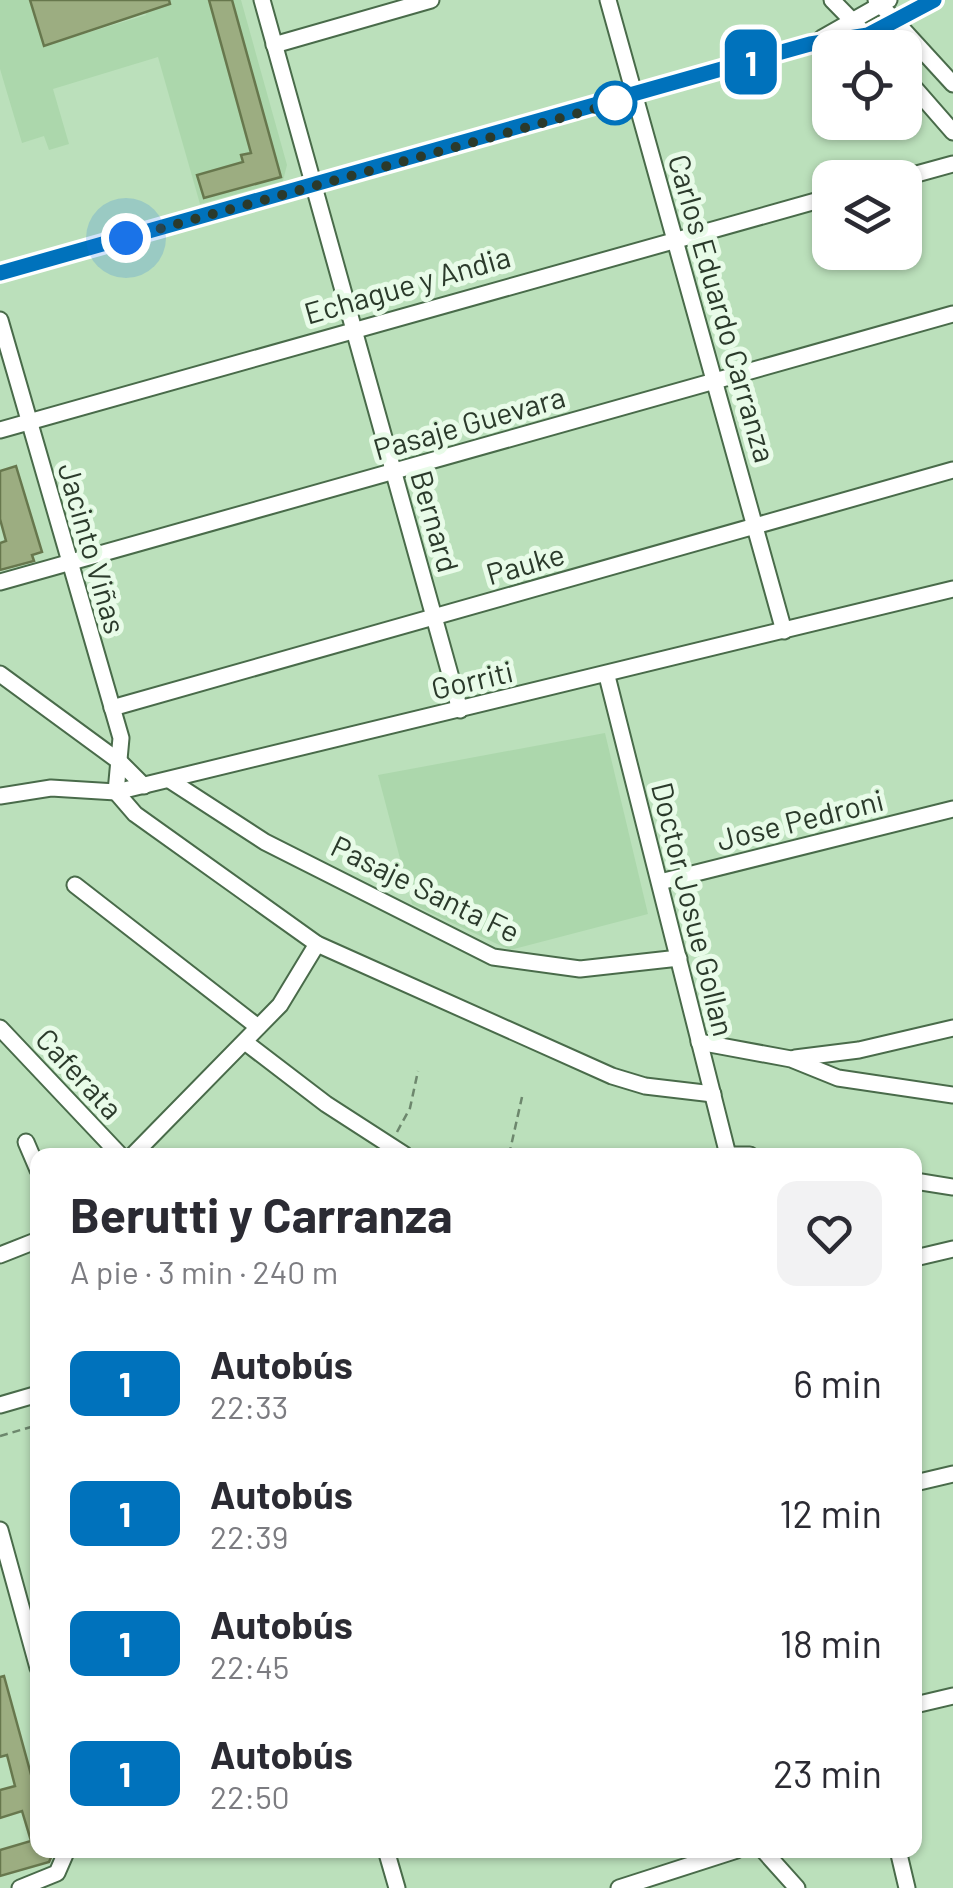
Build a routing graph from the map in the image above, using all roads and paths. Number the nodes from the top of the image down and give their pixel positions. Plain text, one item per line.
1 (262, 0) edge
2 (431, 0) edge
3 (608, 0) edge
4 (832, 0) edge
5 (934, 0) edge
6 (882, 2) edge
7 (852, 21) junction
8 (896, 23) junction
9 (861, 30) edge
10 (887, 30) edge
11 (274, 44) junction
12 (810, 44) joint
13 (953, 84) edge
14 (636, 96) junction
15 (922, 96) edge
16 (953, 132) edge
17 (953, 164) edge
18 (922, 173) edge
19 (314, 186) junction
20 (812, 201) edge
21 (674, 238) junction
22 (0, 273) edge
23 (953, 314) edge
24 (0, 320) edge
25 (354, 328) junction
26 (715, 380) junction
27 (28, 422) junction
28 (0, 430) edge
29 (953, 470) edge
30 (394, 472) junction
31 (755, 526) junction
32 (67, 562) junction
33 (0, 582) edge
34 (953, 589) edge
35 (435, 617) junction
36 (784, 631) junction
37 (0, 674) edge
38 (607, 676) junction
39 (112, 708) junction
40 (460, 710) junction
41 (120, 762) junction
42 (171, 780) junction
43 (144, 786) junction
44 (116, 792) junction
45 (0, 796) edge
46 (953, 809) edge
47 (660, 882) junction
48 (75, 885) dead end
49 (317, 944) junction
50 (679, 958) junction
51 (258, 1027) junction
52 (0, 1028) edge
53 (953, 1028) edge
54 (245, 1042) junction
55 (699, 1042) junction
56 (792, 1059) junction
57 (418, 1071) dead end
58 (712, 1094) junction
59 (953, 1095) edge
60 (522, 1097) dead end
61 (26, 1142) dead end
62 (390, 1147) joint
63 (113, 1148) edge
64 (140, 1148) edge
65 (511, 1148) edge
66 (726, 1148) edge
67 (30, 1151) edge
68 (922, 1182) edge
69 (953, 1187) edge
70 (30, 1243) edge
71 (953, 1248) edge
72 (0, 1254) edge
73 (922, 1256) edge
74 (30, 1397) edge
75 (0, 1406) edge
76 (30, 1427) edge
77 (0, 1436) edge
78 (953, 1474) edge
79 (922, 1481) edge
80 (0, 1530) edge
81 (30, 1639) edge
82 (953, 1696) edge
83 (922, 1703) edge
84 (62, 1858) edge
85 (388, 1858) edge
86 (712, 1858) edge
87 (770, 1858) edge
88 (900, 1858) edge
89 (20, 1888) edge
90 (397, 1888) edge
91 (620, 1888) edge
92 (798, 1888) edge
93 (907, 1888) edge

1 - 11 street, Bernard
2 - 11 street
3 - 14 street, Carlos Eduardo Carranza
4 - 7 street
5 - 8 street
6 - 7 street
6 - 8 street
7 - 9 street
7 - 12 street
8 - 10 street
8 - 13 street
11 - 19 street, Bernard
12 - 14 street
14 - 19 street
14 - 21 street, Carlos Eduardo Carranza
15 - 16 street
17 - 18 street
19 - 22 street
19 - 25 street, Bernard
20 - 21 street, Echague y Andia
21 - 25 street, Echague y Andia
21 - 26 street, Carlos Eduardo Carranza
23 - 26 street, Pasaje Guevara
24 - 27 street, Jacinto Viñas
25 - 27 street, Echague y Andia
25 - 30 street, Bernard
26 - 30 street, Pasaje Guevara
26 - 31 street, Carlos Eduardo Carranza
27 - 28 street, Echague y Andia
27 - 32 street, Jacinto Viñas
29 - 31 street, Pauke
30 - 32 street, Pasaje Guevara
30 - 35 street, Bernard
31 - 35 street, Pauke
31 - 36 street, Carlos Eduardo Carranza
32 - 33 street, Pasaje Guevara
32 - 39 street, Jacinto Viñas
34 - 36 street, Gorriti
35 - 39 street, Pauke
35 - 40 street, Bernard
36 - 38 street, Gorriti
37 - 41 street
38 - 40 street, Gorriti
38 - 47 street, Doctor Josue Gollan
39 - 41 street, Jacinto Viñas
40 - 42 street, Gorriti
41 - 43 street
41 - 44 street, Jacinto Viñas
42 - 43 street, Gorriti
42 - 50 street, Pasaje Santa Fe
43 - 44 street, Gorriti
44 - 45 street, Gorriti
44 - 49 street
46 - 47 street, Jose Pedroni
47 - 50 street, Doctor Josue Gollan
48 - 51 street
49 - 51 street
49 - 58 street
50 - 55 street, Doctor Josue Gollan
51 - 54 street
52 - 63 street, Caferata
53 - 56 street
54 - 62 street
54 - 64 street
55 - 56 street
55 - 58 street, Doctor Josue Gollan
56 - 59 street
57 - 62 path
58 - 66 street, Doctor Josue Gollan
60 - 65 path
61 - 67 street
68 - 69 street
70 - 72 street
71 - 73 street
74 - 75 street
76 - 77 path
78 - 79 street
80 - 81 street
82 - 83 street
84 - 89 street
85 - 90 street
86 - 91 street
87 - 92 street
88 - 93 street

